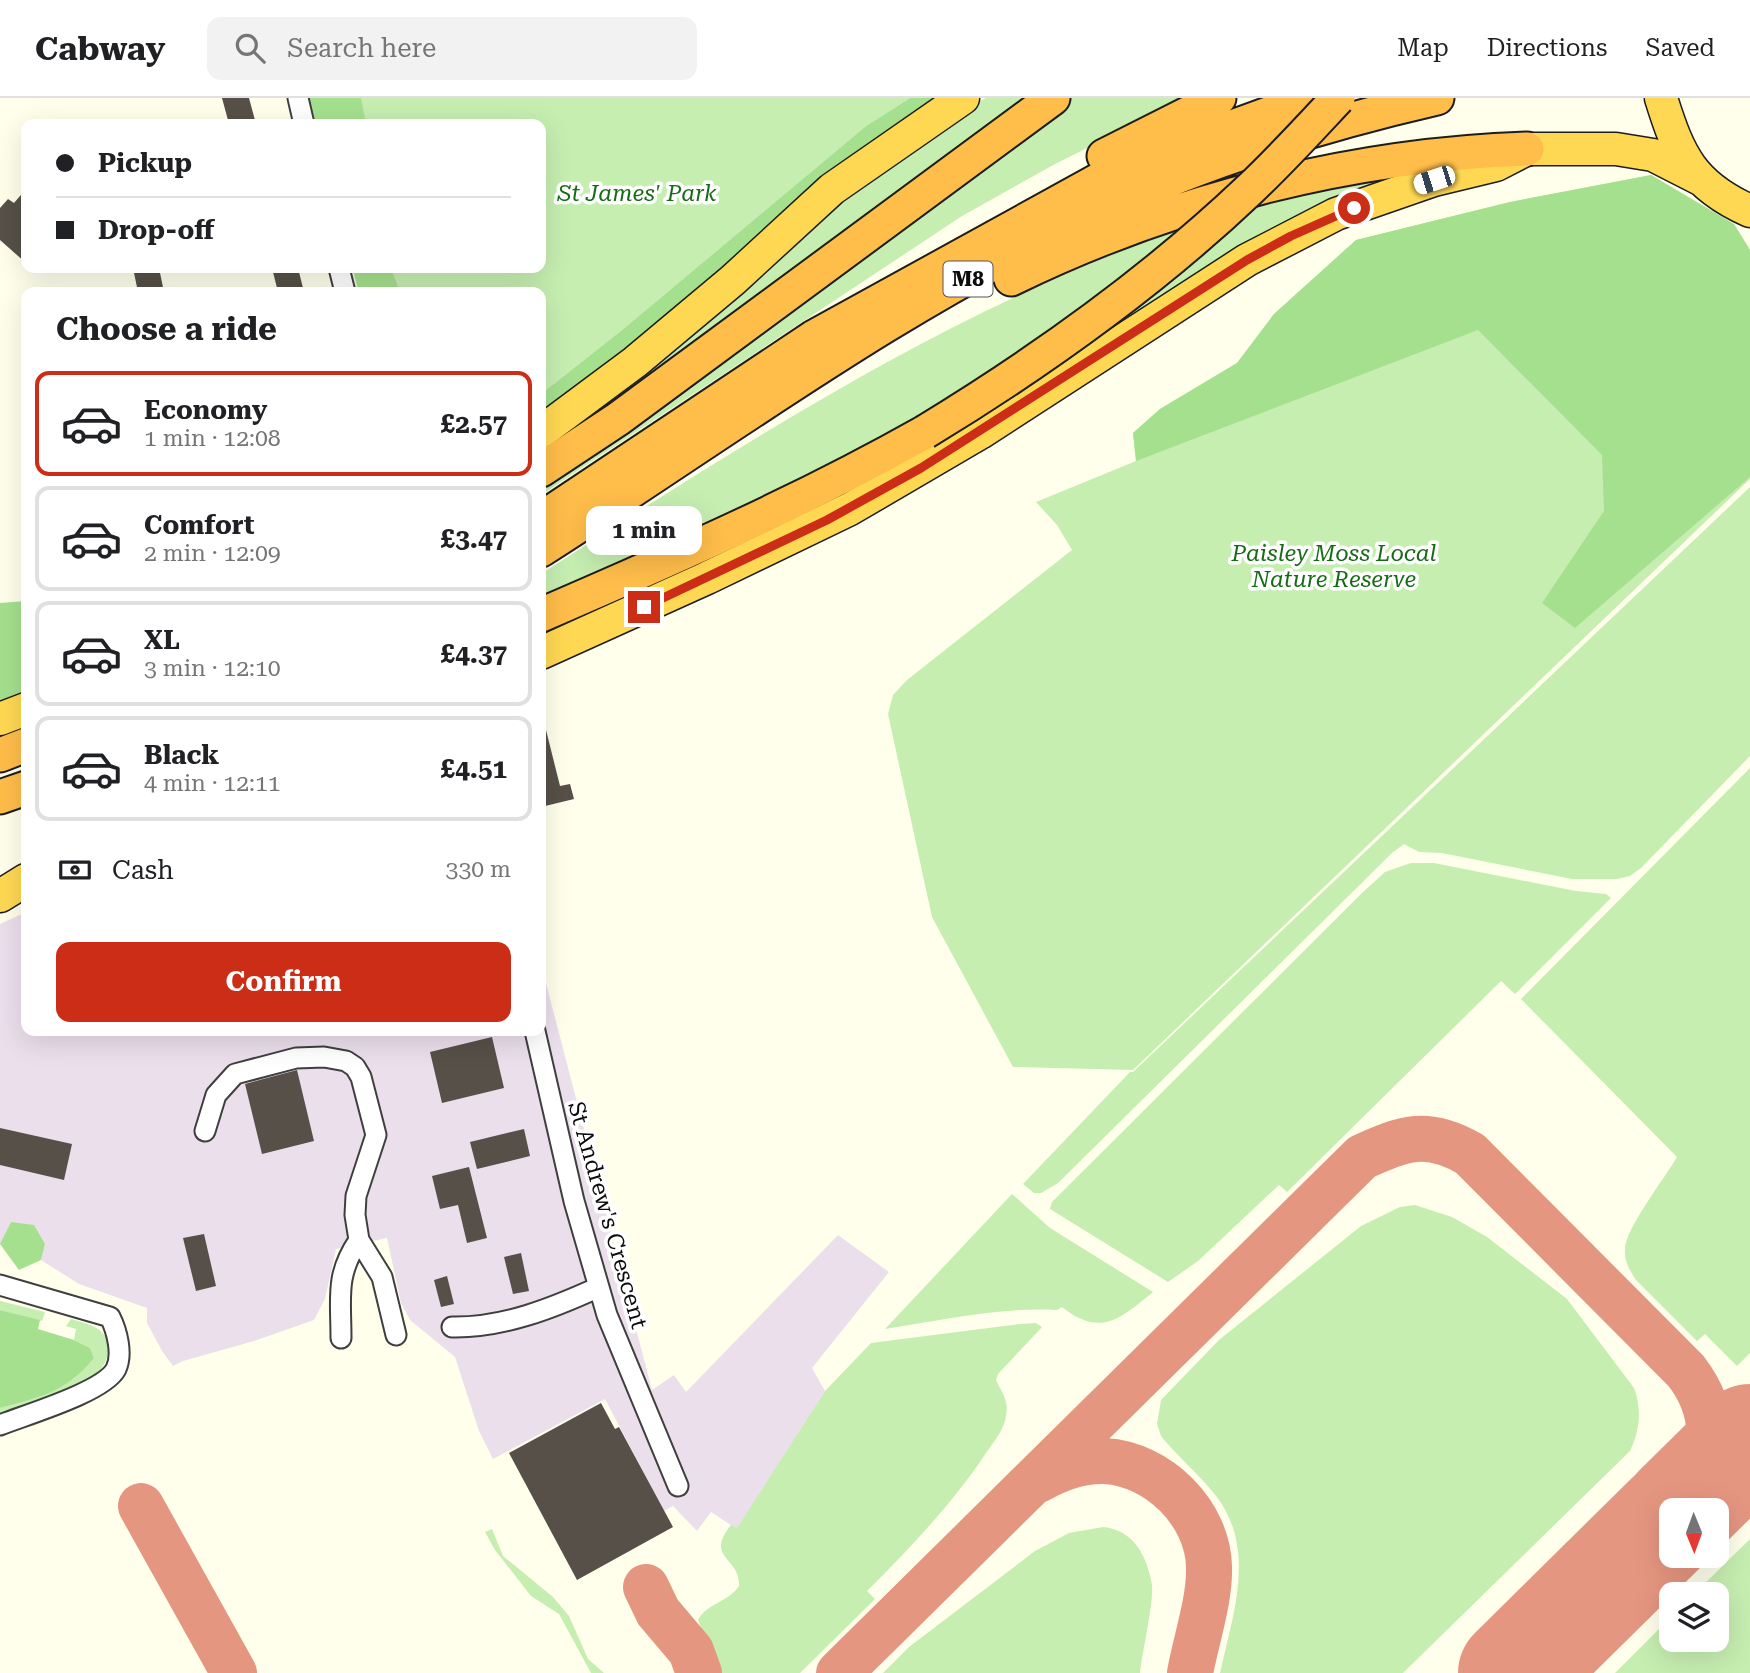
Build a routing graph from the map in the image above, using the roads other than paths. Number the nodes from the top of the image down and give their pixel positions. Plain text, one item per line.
1 (298, 98) edge
2 (963, 98) edge
3 (1053, 98) edge
4 (1219, 98) edge
5 (1320, 98) edge
6 (1338, 98) edge
7 (1437, 98) edge
8 (1665, 111) edge
9 (303, 119) edge
10 (1527, 149) junction
11 (1700, 179) junction
12 (1750, 211) edge
13 (814, 337) junction
14 (546, 428) edge
15 (546, 467) edge
16 (618, 500) junction
17 (546, 516) edge
18 (546, 547) edge
19 (546, 613) edge
20 (546, 651) edge
21 (21, 711) edge
22 (0, 719) edge
23 (21, 747) edge
24 (0, 755) edge
25 (21, 760) edge
26 (0, 766) edge
27 (21, 790) edge
28 (0, 797) edge
29 (21, 808) edge
30 (0, 814) edge
31 (21, 883) edge
32 (0, 895) edge
33 (535, 1036) edge
34 (205, 1131) dead end
35 (359, 1240) junction
36 (3, 1286) edge
37 (599, 1287) junction
38 (452, 1327) dead end
39 (396, 1335) dead end
40 (341, 1338) dead end
41 (0, 1425) edge
42 (678, 1486) dead end

1 - 9 street
2 - 14 highway
3 - 15 highway
4 - 13 highway, M8
5 - 13 highway, M8
6 - 19 highway, bridge
7 - 16 highway, M8
8 - 11 highway
10 - 11 highway
10 - 16 highway, M8
10 - 20 highway
11 - 12 highway
13 - 17 highway, M8
16 - 18 highway, M8
21 - 22 highway
23 - 24 highway
25 - 26 highway
27 - 28 highway
29 - 30 highway
31 - 32 highway
33 - 37 street, St Andrew's Crescent
34 - 35 street
35 - 39 street
35 - 40 street
36 - 41 street
37 - 38 street
37 - 42 street, St Andrew's Crescent

